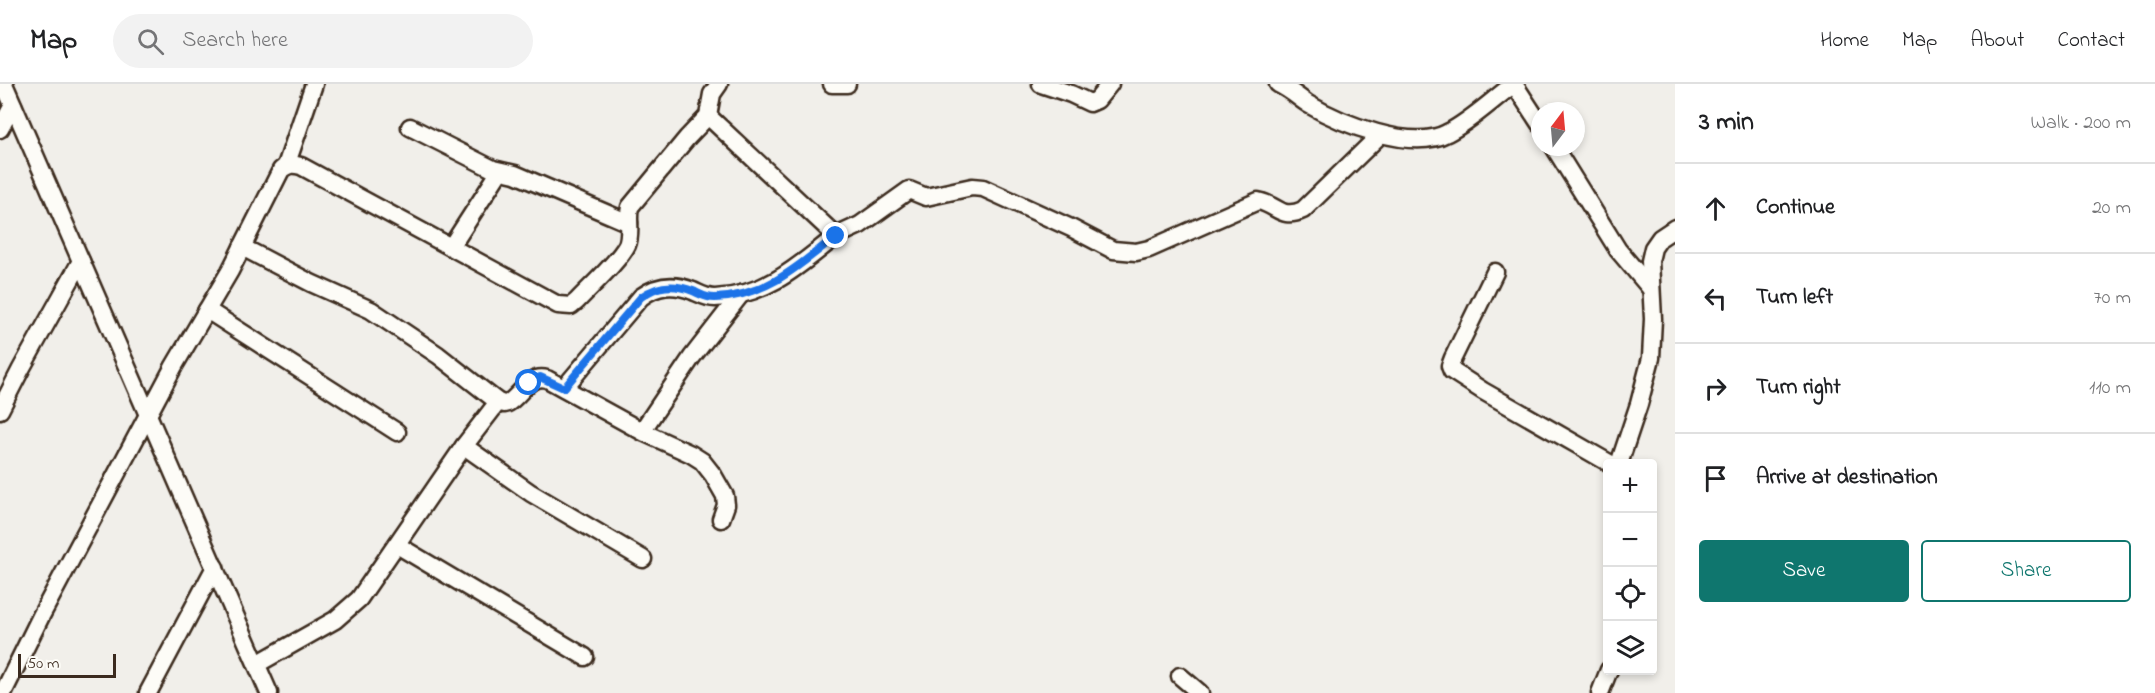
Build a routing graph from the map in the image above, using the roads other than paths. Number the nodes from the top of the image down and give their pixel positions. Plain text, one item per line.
1 (4, 84) edge
2 (314, 84) edge
3 (719, 84) edge
4 (832, 84) edge
5 (847, 84) edge
6 (1041, 84) edge
7 (1110, 84) edge
8 (1278, 84) edge
9 (1514, 84) edge
10 (13, 105) junction
11 (1531, 110) edge
12 (708, 116) junction
13 (410, 127) dead end
14 (0, 129) edge
15 (1380, 135) junction
16 (1560, 156) edge
17 (286, 166) junction
18 (500, 171) junction
19 (629, 223) junction
20 (1675, 228) edge
21 (836, 236) junction
22 (242, 247) junction
23 (451, 247) junction
24 (81, 261) junction
25 (1495, 272) dead end
26 (1650, 289) junction
27 (741, 294) junction
28 (207, 310) junction
29 (564, 388) junction
30 (498, 402) junction
31 (0, 410) edge
32 (148, 415) junction
33 (642, 431) junction
34 (397, 432) dead end
35 (464, 446) junction
36 (1603, 459) edge
37 (1621, 459) edge
38 (721, 519) dead end
39 (397, 544) junction
40 (643, 560) dead end
41 (215, 567) junction
42 (585, 657) dead end
43 (257, 664) junction
44 (1607, 675) edge
45 (1180, 676) dead end
46 (3, 693) edge
47 (148, 693) edge
48 (269, 693) edge
49 (1200, 693) edge
50 (1600, 693) edge

1 - 10 street
2 - 17 street
3 - 12 street
4 - 5 street
6 - 7 street
8 - 15 street
9 - 11 street
9 - 15 street
10 - 14 street
10 - 24 street
12 - 19 street
12 - 21 street
13 - 18 street
15 - 21 street
16 - 26 street
17 - 22 street
17 - 23 street
18 - 19 street
18 - 23 street
19 - 23 street
20 - 26 street
21 - 27 street
22 - 28 street
22 - 30 street
24 - 31 street
24 - 32 street
25 - 36 street
26 - 37 street
27 - 29 street
27 - 33 street
28 - 32 street
28 - 34 street
29 - 30 street
29 - 33 street
30 - 35 street
32 - 41 street
32 - 46 street
33 - 38 street
35 - 39 street
35 - 40 street
39 - 42 street
39 - 43 street
41 - 43 street
41 - 47 street
43 - 48 street
44 - 50 street
45 - 49 street

